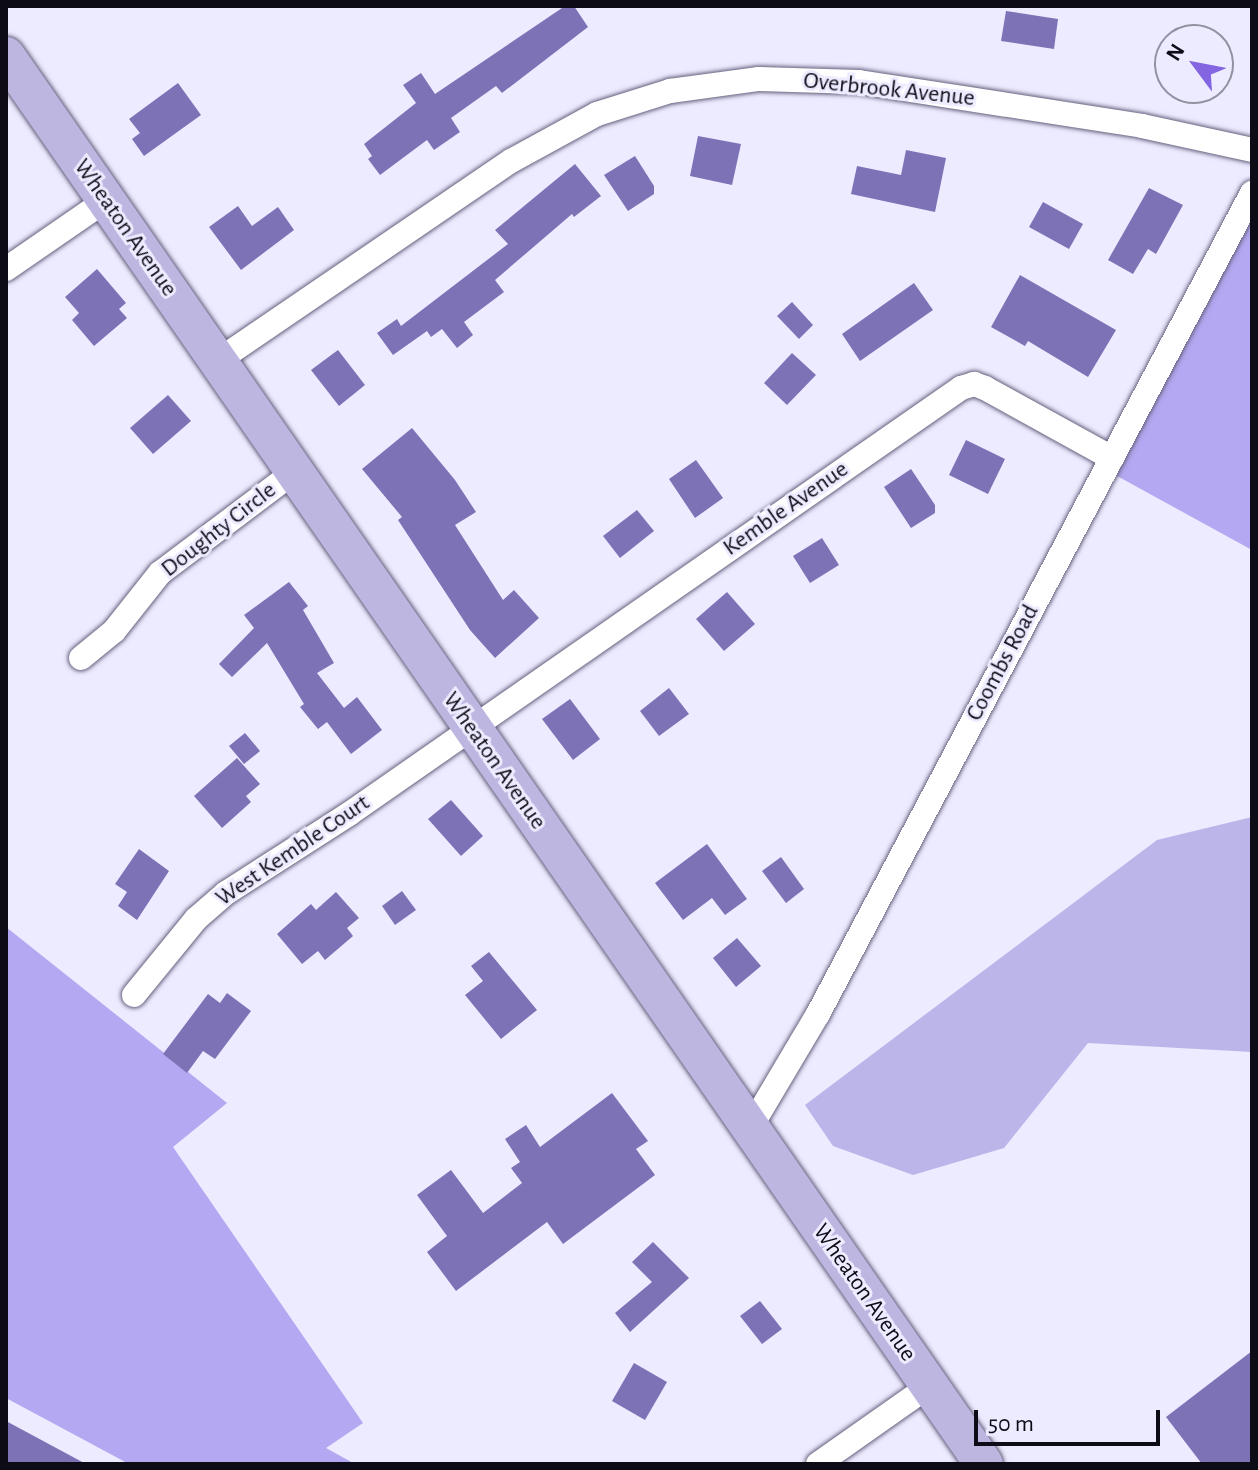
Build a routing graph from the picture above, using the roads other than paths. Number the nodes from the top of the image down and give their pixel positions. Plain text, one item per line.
1 (6, 56) edge
2 (1252, 150) edge
3 (1252, 193) edge
4 (105, 201) junction
5 (6, 269) edge
6 (216, 362) junction
7 (1112, 458) junction
8 (294, 472) junction
9 (81, 658) dead end
10 (471, 726) junction
11 (134, 995) dead end
12 (749, 1130) junction
13 (929, 1386) junction
14 (818, 1464) edge
15 (984, 1464) edge

1 - 4 main road, Wheaton Avenue
2 - 6 street, Overbrook Avenue
3 - 7 street, Coombs Road
4 - 5 street
4 - 6 main road, Wheaton Avenue
6 - 8 main road, Wheaton Avenue
7 - 10 street, Kemble Avenue
7 - 12 street, Coombs Road
8 - 9 street, Doughty Circle
8 - 10 main road, Wheaton Avenue
10 - 11 street, West Kemble Court
10 - 12 main road, Wheaton Avenue
12 - 13 main road, Wheaton Avenue
13 - 14 street
13 - 15 main road, Wheaton Avenue

